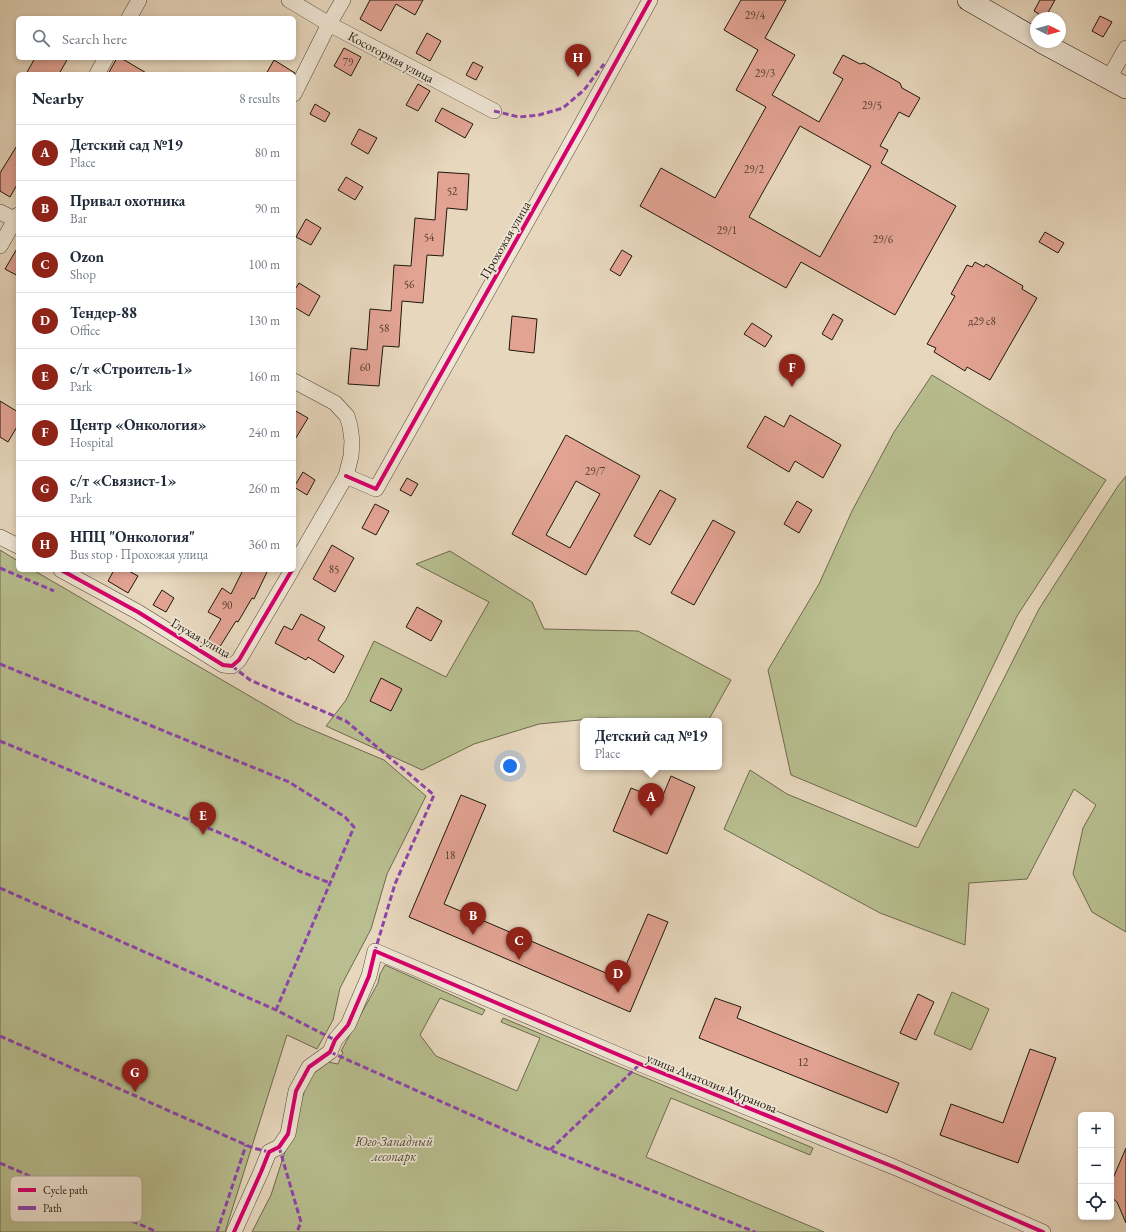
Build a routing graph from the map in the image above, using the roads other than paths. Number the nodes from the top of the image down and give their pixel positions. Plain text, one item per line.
1 (139, 0) edge
2 (289, 0) edge
3 (343, 0) edge
4 (650, 0) edge
5 (968, 0) edge
6 (130, 16) edge
7 (329, 24) junction
8 (1030, 36) edge
9 (1052, 48) edge
10 (1126, 48) edge
11 (105, 60) edge
12 (98, 72) edge
13 (1117, 83) edge
14 (296, 90) edge
15 (494, 111) dead end
16 (0, 212) edge
17 (16, 218) edge
18 (16, 220) edge
19 (0, 246) edge
20 (296, 382) edge
21 (346, 476) junction
22 (0, 537) edge
23 (16, 545) edge
24 (296, 563) edge
25 (65, 572) edge
26 (291, 572) edge
27 (234, 1232) edge
28 (1043, 1232) edge

1 - 6 street
2 - 7 street, Косогорная улица
3 - 7 street
4 - 21 street, Прохожая улица
5 - 8 street
7 - 14 street
7 - 15 street, Косогорная улица
9 - 13 street
10 - 13 street
11 - 12 street
16 - 17 street
18 - 19 street
20 - 21 street
21 - 24 street
22 - 23 street
25 - 26 street, Глухая улица
27 - 28 street, улица Анатолия Муранова

